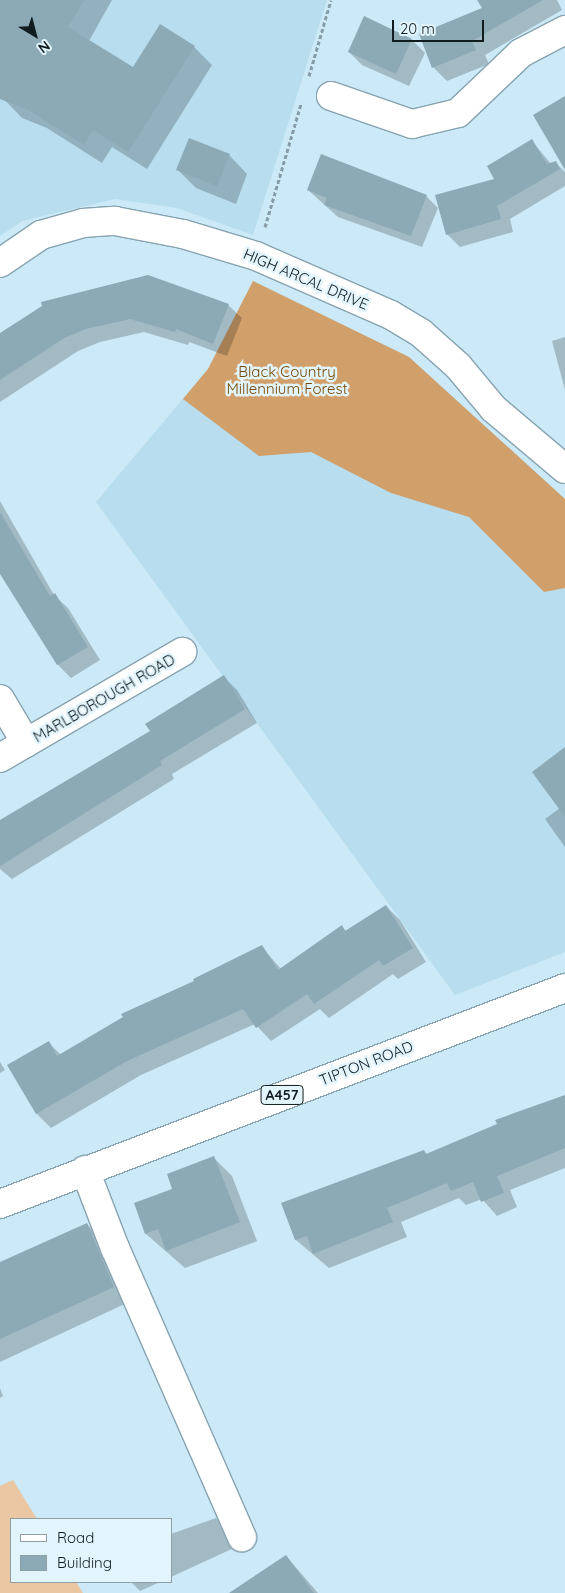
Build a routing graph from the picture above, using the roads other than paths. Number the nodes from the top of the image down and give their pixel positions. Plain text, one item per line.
1 (565, 30) edge
2 (332, 96) dead end
3 (0, 263) edge
4 (565, 469) edge
5 (182, 652) dead end
6 (0, 699) edge
7 (26, 743) junction
8 (0, 758) edge
9 (565, 988) edge
10 (85, 1170) junction
11 (0, 1204) edge
12 (242, 1537) dead end

1 - 2 street
3 - 4 street, HIGH ARCAL DRIVE
5 - 7 street, MARLBOROUGH ROAD
6 - 7 street, MARLBOROUGH ROAD
7 - 8 street, MARLBOROUGH ROAD
9 - 10 street, TIPTON ROAD / A457
10 - 11 street, TIPTON ROAD / A457
10 - 12 street

